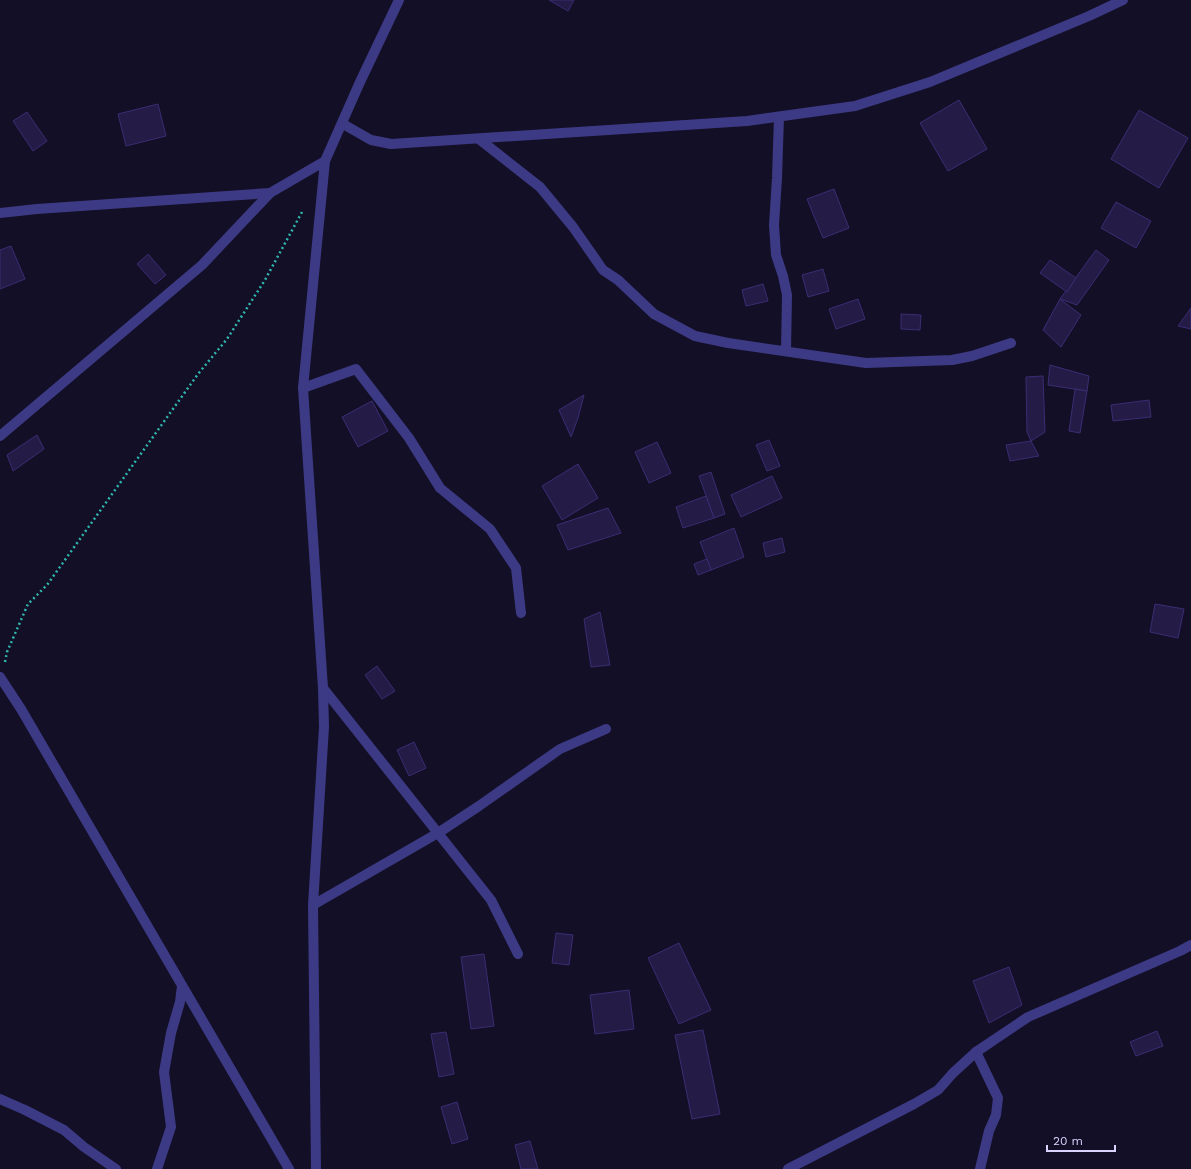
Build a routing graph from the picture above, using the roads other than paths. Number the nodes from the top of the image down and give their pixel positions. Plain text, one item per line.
1 (399, 0) edge
2 (1123, 0) edge
3 (779, 117) junction
4 (343, 122) junction
5 (480, 139) junction
6 (325, 161) junction
7 (270, 193) junction
8 (0, 213) edge
9 (1011, 343) dead end
10 (786, 351) junction
11 (303, 388) junction
12 (0, 436) edge
13 (521, 613) dead end
14 (1, 679) edge
15 (323, 688) junction
16 (606, 729) dead end
17 (438, 833) junction
18 (314, 905) junction
19 (1191, 945) edge
20 (518, 954) dead end
21 (182, 986) junction
22 (976, 1052) junction
23 (0, 1099) edge
24 (116, 1169) edge
25 (157, 1169) edge
26 (289, 1169) edge
27 (316, 1169) edge
28 (788, 1169) edge
29 (980, 1169) edge

1 - 4 street
2 - 3 street
3 - 5 street
3 - 10 street
4 - 5 street
4 - 6 street
5 - 10 street
6 - 7 street
6 - 11 street
7 - 8 street
7 - 12 street
9 - 10 street
11 - 13 street
11 - 15 street
14 - 21 street
15 - 17 street
15 - 18 street
16 - 17 street
17 - 18 street
17 - 20 street
18 - 27 street
19 - 22 street
21 - 25 street
21 - 26 street
22 - 28 street
22 - 29 street
23 - 24 street

